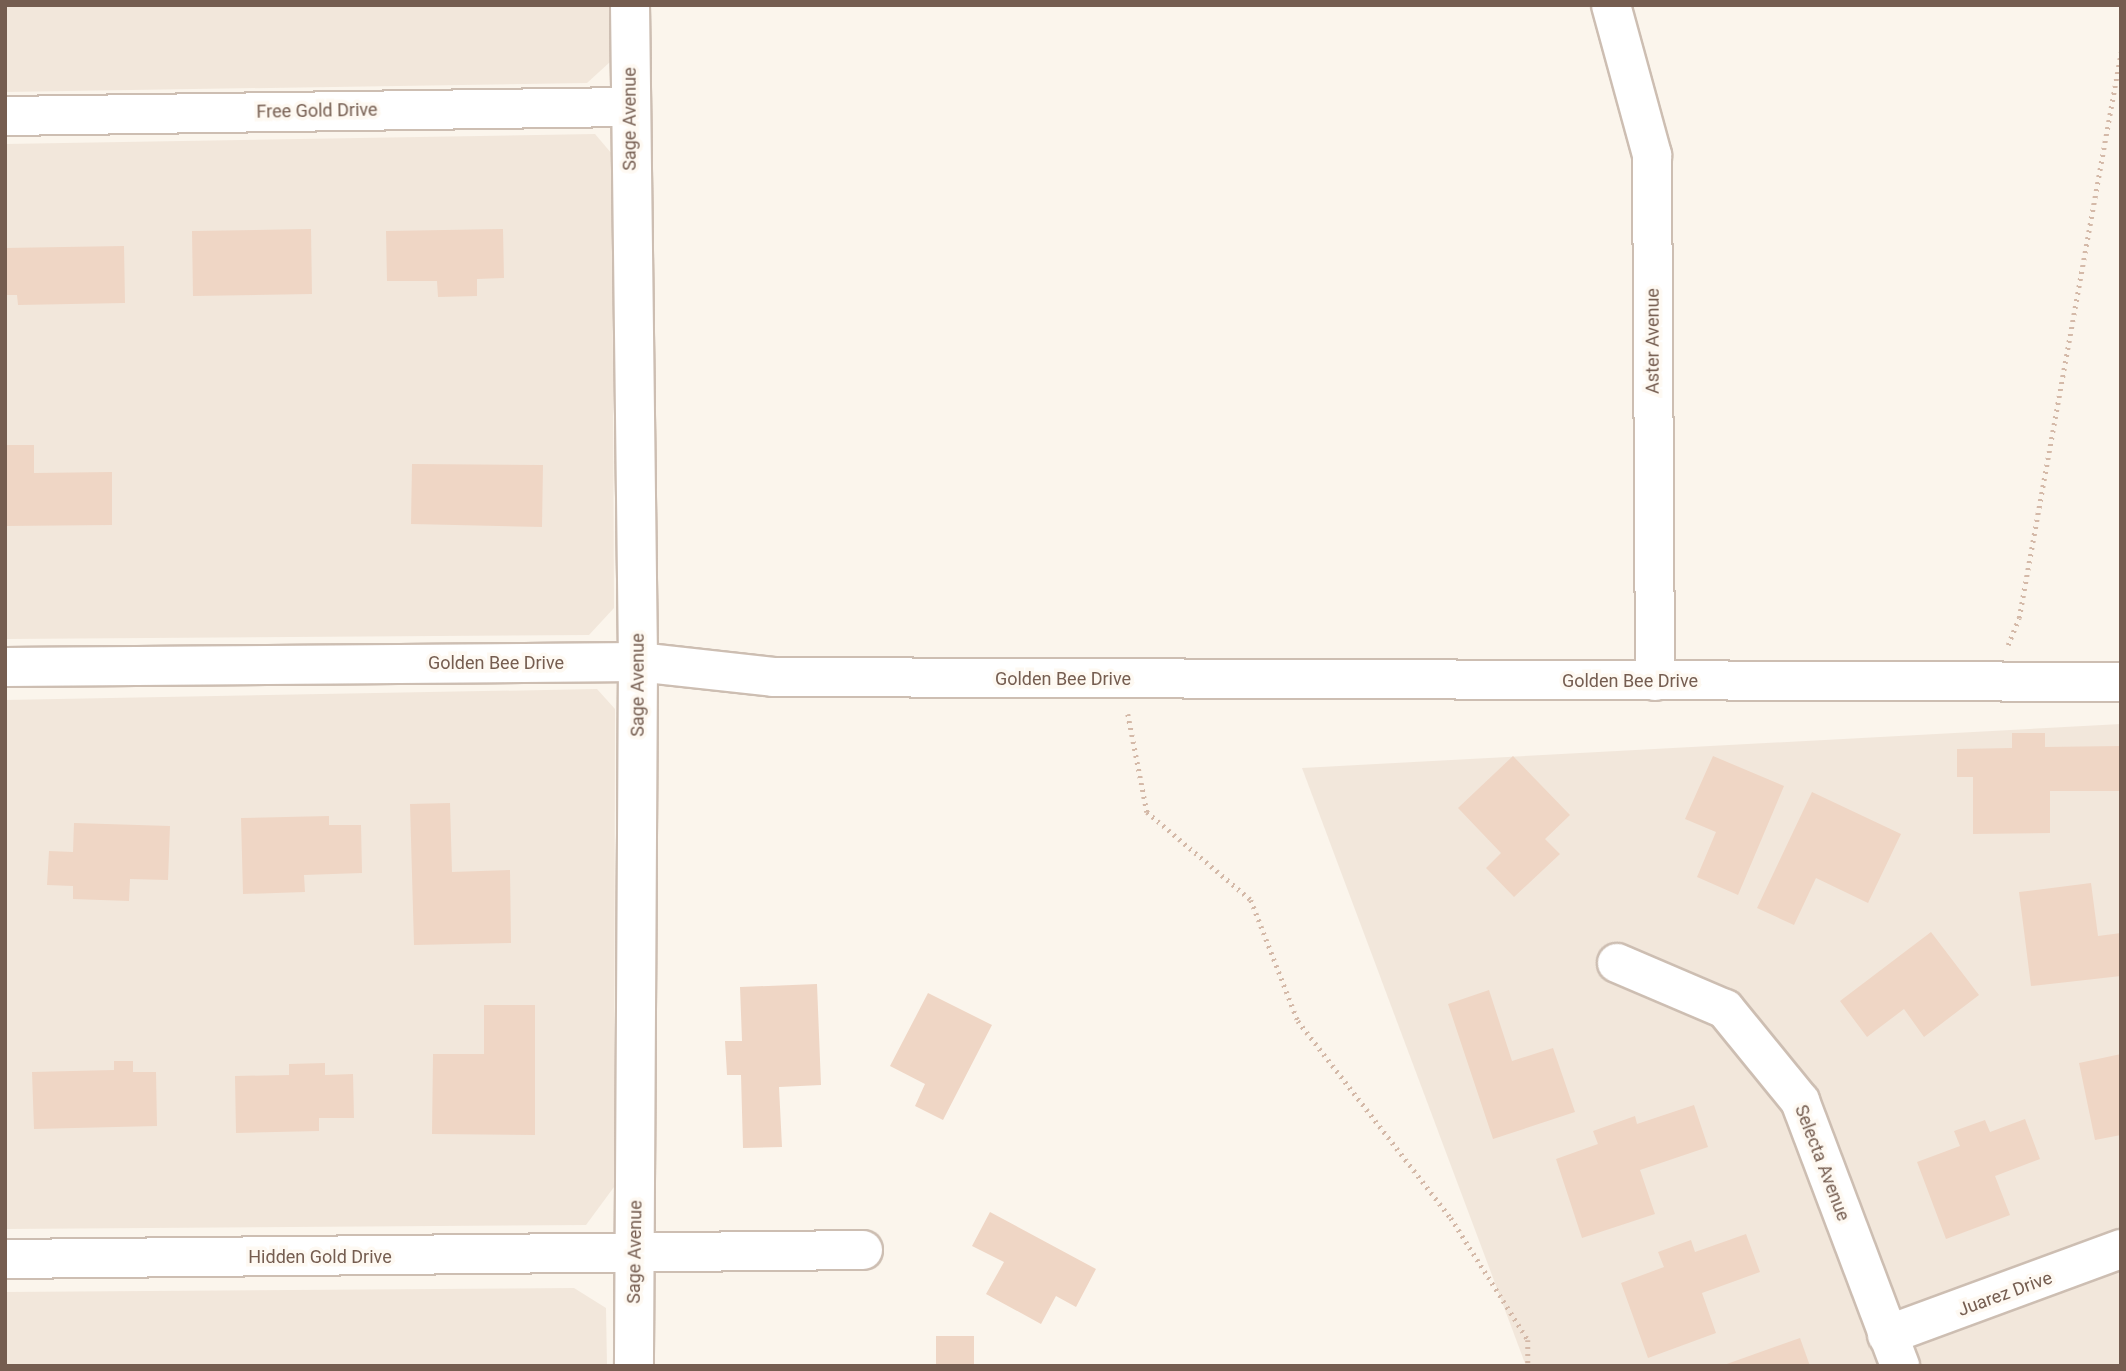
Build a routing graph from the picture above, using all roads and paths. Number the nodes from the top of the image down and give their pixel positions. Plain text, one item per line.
1 (630, 5) edge
2 (1611, 5) edge
3 (2121, 52) edge
4 (629, 107) junction
5 (5, 116) edge
6 (638, 662) junction
7 (5, 667) edge
8 (1121, 679) junction
9 (1655, 681) junction
10 (1993, 682) junction
11 (2121, 682) edge
12 (1617, 964) dead end
13 (2121, 1249) edge
14 (863, 1250) dead end
15 (635, 1254) junction
16 (5, 1259) edge
17 (1893, 1350) edge
18 (634, 1366) edge
19 (1528, 1366) edge

1 - 4 street, Sage Avenue
2 - 9 street, Aster Avenue
3 - 10 path
4 - 5 street, Free Gold Drive
4 - 6 street, Sage Avenue
6 - 7 street, Golden Bee Drive
6 - 8 street, Golden Bee Drive
6 - 15 street, Sage Avenue
8 - 9 street, Golden Bee Drive
8 - 19 path
9 - 10 street, Golden Bee Drive
10 - 11 street, Golden Bee Drive
12 - 17 street, Selecta Avenue
13 - 17 street, Juarez Drive
14 - 15 street, Hidden Gold Drive
15 - 16 street, Hidden Gold Drive
15 - 18 street, Sage Avenue

